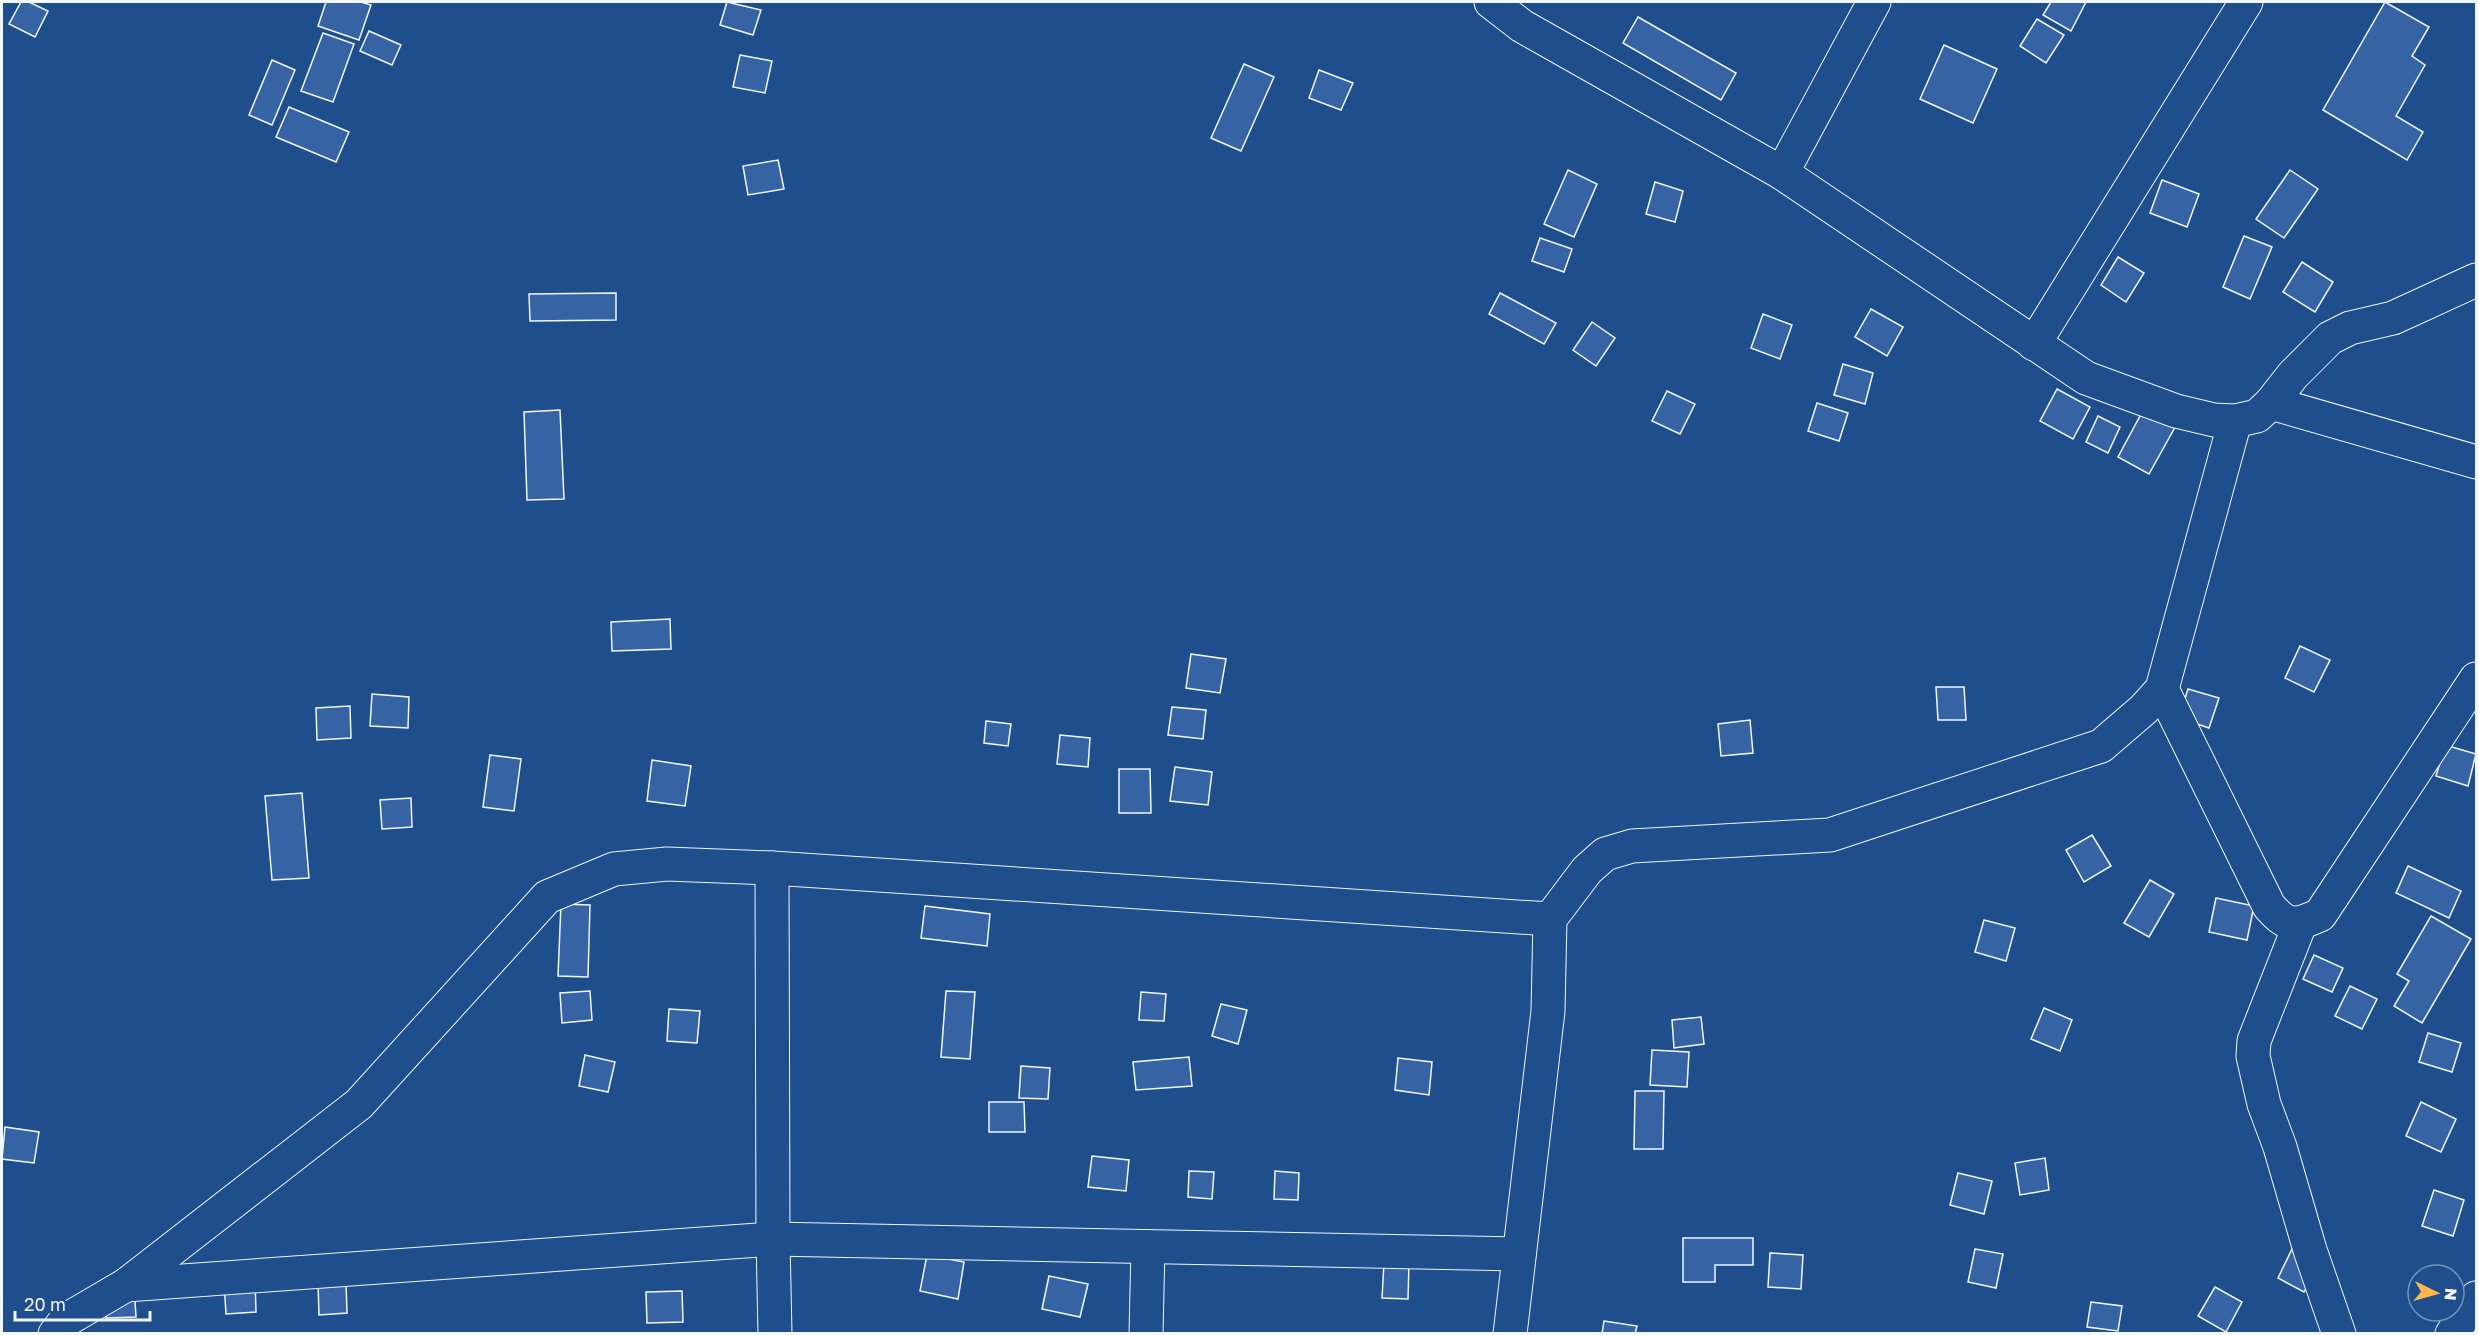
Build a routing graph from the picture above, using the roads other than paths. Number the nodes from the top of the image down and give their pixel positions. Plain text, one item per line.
1 (1491, 2) edge
2 (1874, 2) edge
3 (2246, 2) edge
4 (1782, 173) junction
5 (2476, 280) edge
6 (2034, 344) junction
7 (2271, 403) junction
8 (2235, 421) junction
9 (2476, 462) edge
10 (2476, 680) edge
11 (2162, 689) junction
12 (772, 868) junction
13 (1550, 919) junction
14 (2300, 924) junction
15 (773, 1239) junction
16 (1148, 1247) junction
17 (1519, 1254) junction
18 (126, 1285) junction
19 (2476, 1298) edge
20 (55, 1334) edge
21 (775, 1334) edge
22 (1146, 1334) edge
23 (1510, 1334) edge
24 (2339, 1334) edge
25 (2452, 1334) edge

1 - 4 street
2 - 4 street
3 - 6 street
4 - 6 street
5 - 7 street
6 - 8 street
7 - 8 street
7 - 9 street
8 - 11 street
10 - 14 street
11 - 13 street
11 - 14 street
12 - 13 street
12 - 15 street
12 - 18 street
13 - 17 street
14 - 24 street
15 - 16 street
15 - 18 street
15 - 21 street
16 - 17 street
16 - 22 street
17 - 23 street
18 - 20 street
19 - 25 street

